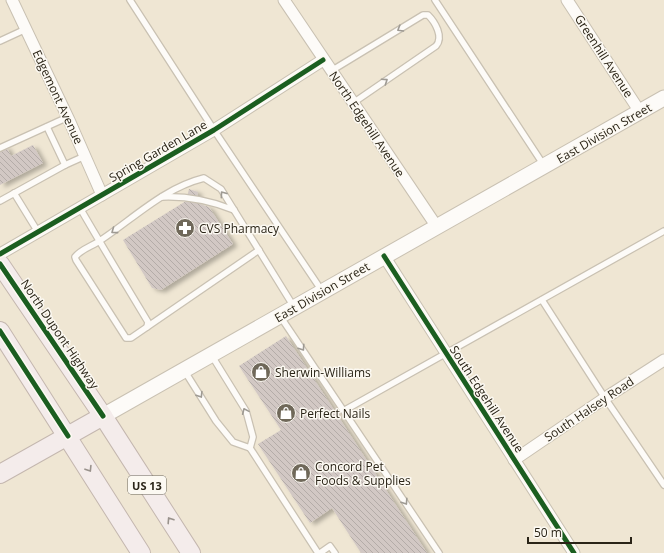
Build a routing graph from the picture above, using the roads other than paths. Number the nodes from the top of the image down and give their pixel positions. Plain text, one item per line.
1 (12, 0) edge
2 (130, 0) edge
3 (284, 0) edge
4 (435, 0) edge
5 (567, 0) edge
6 (26, 29) junction
7 (0, 41) edge
8 (323, 60) junction
9 (331, 71) junction
10 (664, 98) edge
11 (353, 103) junction
12 (640, 112) junction
13 (68, 117) junction
14 (47, 127) junction
15 (214, 130) junction
16 (0, 148) edge
17 (85, 156) junction
18 (65, 165) junction
19 (545, 166) junction
20 (14, 193) junction
21 (102, 195) junction
22 (161, 197) junction
23 (0, 201) edge
24 (80, 208) junction
25 (234, 210) junction
26 (438, 227) junction
27 (664, 231) edge
28 (38, 232) junction
29 (100, 241) junction
30 (259, 250) junction
31 (0, 254) edge
32 (384, 256) junction
33 (0, 264) edge
34 (322, 291) junction
35 (542, 300) junction
36 (294, 307) junction
37 (280, 316) junction
38 (147, 328) junction
39 (0, 331) edge
40 (446, 354) junction
41 (211, 355) junction
42 (664, 360) edge
43 (184, 370) junction
44 (605, 398) junction
45 (345, 410) junction
46 (103, 416) junction
47 (68, 436) junction
48 (250, 448) junction
49 (514, 460) junction
50 (0, 474) edge
51 (664, 485) edge
52 (140, 553) edge
53 (191, 553) edge
54 (319, 553) edge
55 (335, 553) edge
56 (439, 553) edge
57 (574, 553) edge

1 - 6 street, Edgemont Avenue
2 - 15 lane
3 - 8 street, North Edgehill Avenue
4 - 19 lane
5 - 12 street, Greenhill Avenue
6 - 7 lane
6 - 13 street, Edgemont Avenue
8 - 9 street, North Edgehill Avenue
8 - 15 street, Spring Garden Lane
9 - 11 street, North Edgehill Avenue
11 -> 9 lane
10 - 12 main road, East Division Street
11 - 26 street, North Edgehill Avenue
12 - 19 main road, East Division Street
13 - 14 lane
13 - 17 street, Edgemont Avenue
14 - 16 lane
14 - 18 lane
15 - 21 street, Spring Garden Lane
15 - 34 lane
17 - 18 lane
17 - 21 street, Edgemont Avenue
18 - 20 lane
19 - 26 main road, East Division Street
20 - 23 lane
20 - 28 lane
21 - 24 street, Spring Garden Lane
22 - 25 lane
25 -> 22 lane
22 -> 29 lane
24 - 28 street, Spring Garden Lane
24 - 29 lane
25 - 30 lane
26 - 32 main road, East Division Street
27 - 35 lane
28 - 31 street, Spring Garden Lane
29 - 38 lane
29 - 38 lane
30 - 36 lane
30 - 38 lane
32 - 34 main road, East Division Street
32 - 40 street, South Edgehill Avenue
33 - 46 highway, North Dupont Highway / US 13
34 - 36 main road, East Division Street
35 - 40 lane
35 - 44 lane
36 - 37 main road, East Division Street
37 - 41 main road, East Division Street
37 -> 45 lane
39 - 47 highway
40 - 45 lane
40 - 49 street, South Edgehill Avenue
41 - 43 main road, East Division Street
48 -> 41 lane
42 - 44 street, South Halsey Road
43 - 46 main road, East Division Street
43 -> 48 lane
44 - 49 street, South Halsey Road
44 - 51 lane
45 -> 56 lane
46 - 47 highway, East Division Street
53 -> 46 highway, US 13
47 - 50 highway, East Division Street
47 -> 52 highway
48 - 54 lane
49 - 57 street, South Edgehill Avenue
54 - 55 lane

